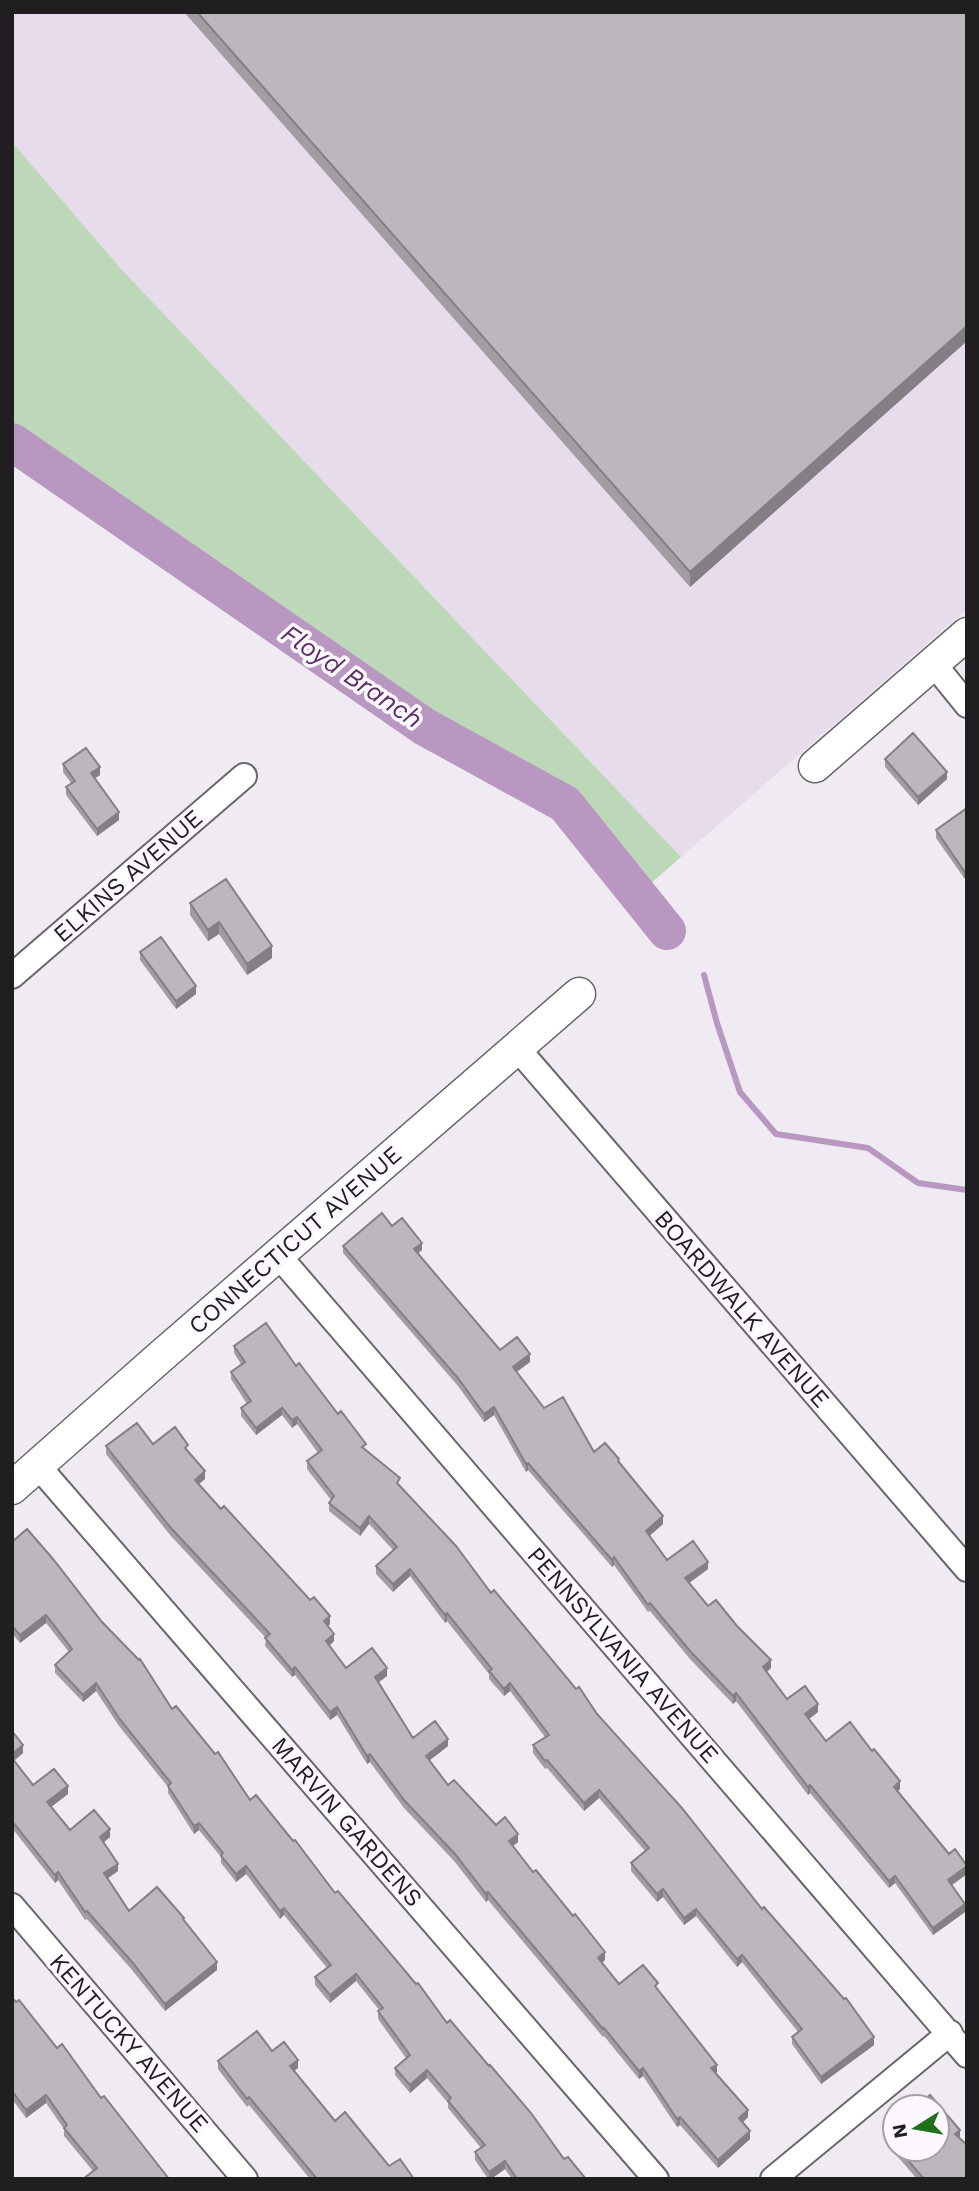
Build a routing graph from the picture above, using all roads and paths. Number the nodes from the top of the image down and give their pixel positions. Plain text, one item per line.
1 (967, 634) edge
2 (933, 663) junction
3 (967, 705) edge
4 (815, 766) dead end
5 (244, 776) dead end
6 (12, 976) edge
7 (579, 994) dead end
8 (517, 1048) junction
9 (278, 1255) junction
10 (38, 1466) junction
11 (12, 1488) edge
12 (967, 1569) edge
13 (12, 1906) edge
14 (950, 2033) junction
15 (967, 2055) edge
16 (245, 2179) edge
17 (656, 2179) edge
18 (772, 2179) edge

1 - 2 street
2 - 3 street
2 - 4 street
5 - 6 street, ELKINS AVENUE
7 - 8 street, CONNECTICUT AVENUE
8 - 9 street, CONNECTICUT AVENUE
8 - 12 street, BOARDWALK AVENUE
9 - 10 street, CONNECTICUT AVENUE
9 - 14 street, PENNSYLVANIA AVENUE
10 - 11 street, CONNECTICUT AVENUE
10 - 17 street, MARVIN GARDENS
13 - 16 street, KENTUCKY AVENUE
14 - 15 street, PENNSYLVANIA AVENUE
14 - 18 street

